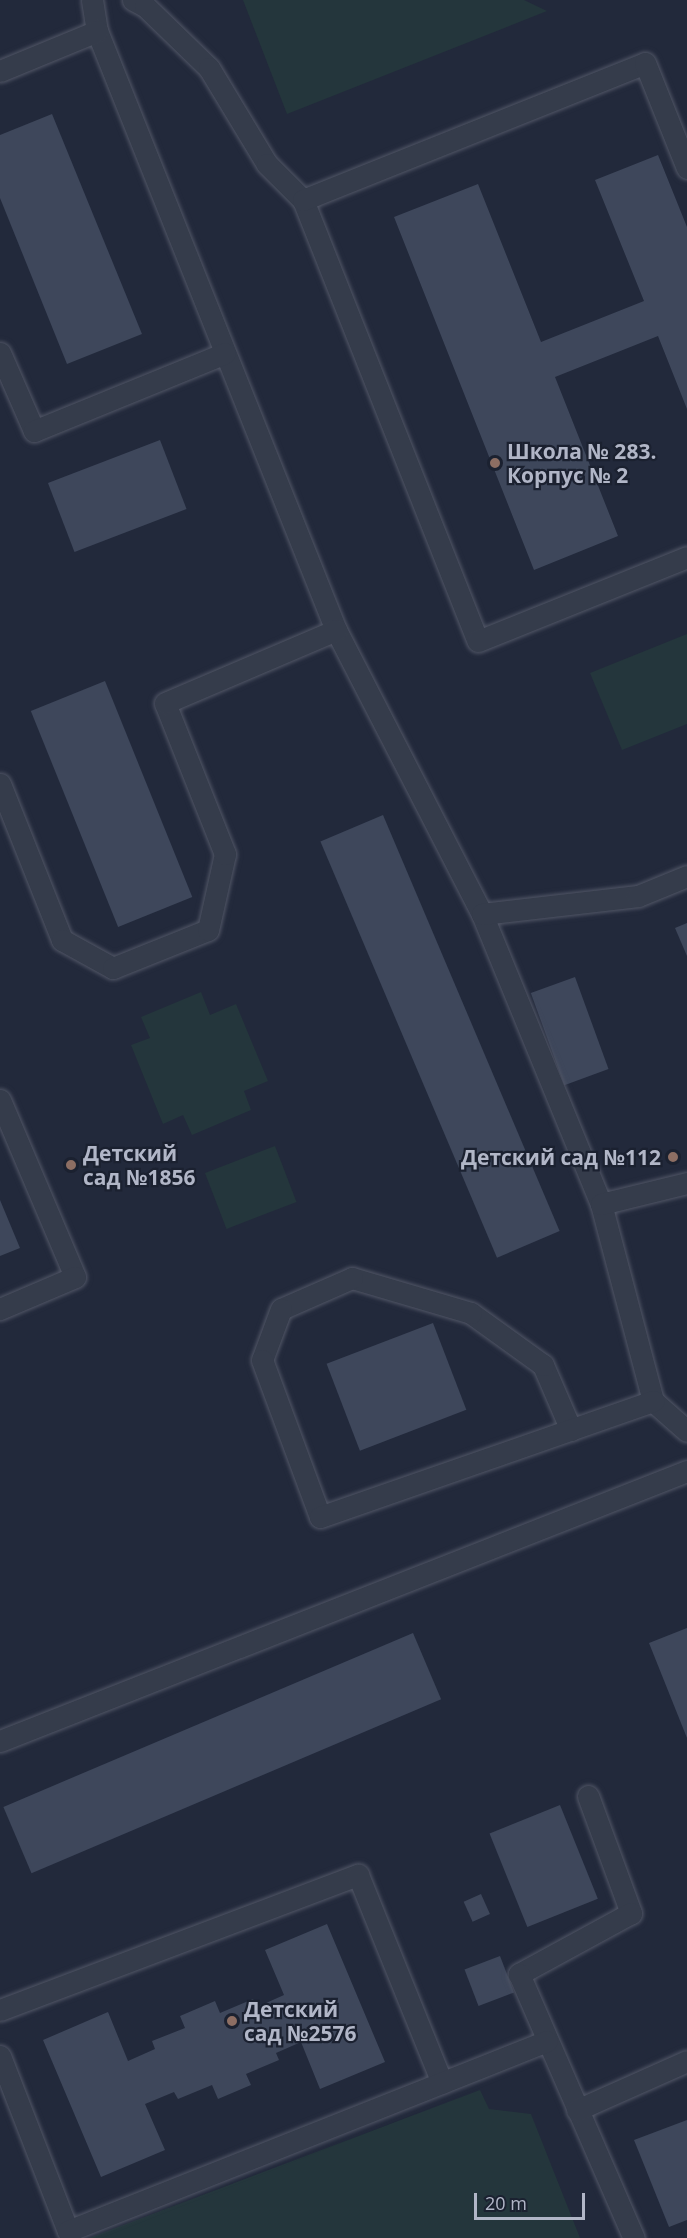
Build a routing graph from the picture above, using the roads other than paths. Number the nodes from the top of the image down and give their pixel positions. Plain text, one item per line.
1 (92, 0) edge
2 (133, 0) edge
3 (97, 31) junction
4 (0, 71) edge
5 (687, 168) edge
6 (303, 200) junction
7 (0, 353) edge
8 (225, 353) junction
9 (687, 557) edge
10 (336, 630) junction
11 (0, 784) edge
12 (687, 876) edge
13 (482, 914) junction
14 (0, 1100) edge
15 (687, 1183) edge
16 (601, 1204) junction
17 (0, 1309) edge
18 (653, 1401) junction
19 (571, 1430) junction
20 (687, 1431) edge
21 (687, 1471) edge
22 (0, 1742) edge
23 (588, 1796) dead end
24 (0, 2010) edge
25 (548, 2041) junction
26 (0, 2056) edge
27 (687, 2061) edge
28 (442, 2083) junction
29 (578, 2110) junction
30 (634, 2238) edge

1 - 3 lane
2 - 6 lane
3 - 4 lane
3 - 8 lane
5 - 6 lane
6 - 9 lane
7 - 8 lane
8 - 10 lane
10 - 11 lane
10 - 13 lane
12 - 13 lane
13 - 16 lane
14 - 17 lane
15 - 16 lane
16 - 18 lane
18 - 19 lane
18 - 20 lane
19 - 19 lane
21 - 22 lane
23 - 25 lane
24 - 28 lane
25 - 28 lane
25 - 29 lane
26 - 28 lane
27 - 29 lane
29 - 30 lane

